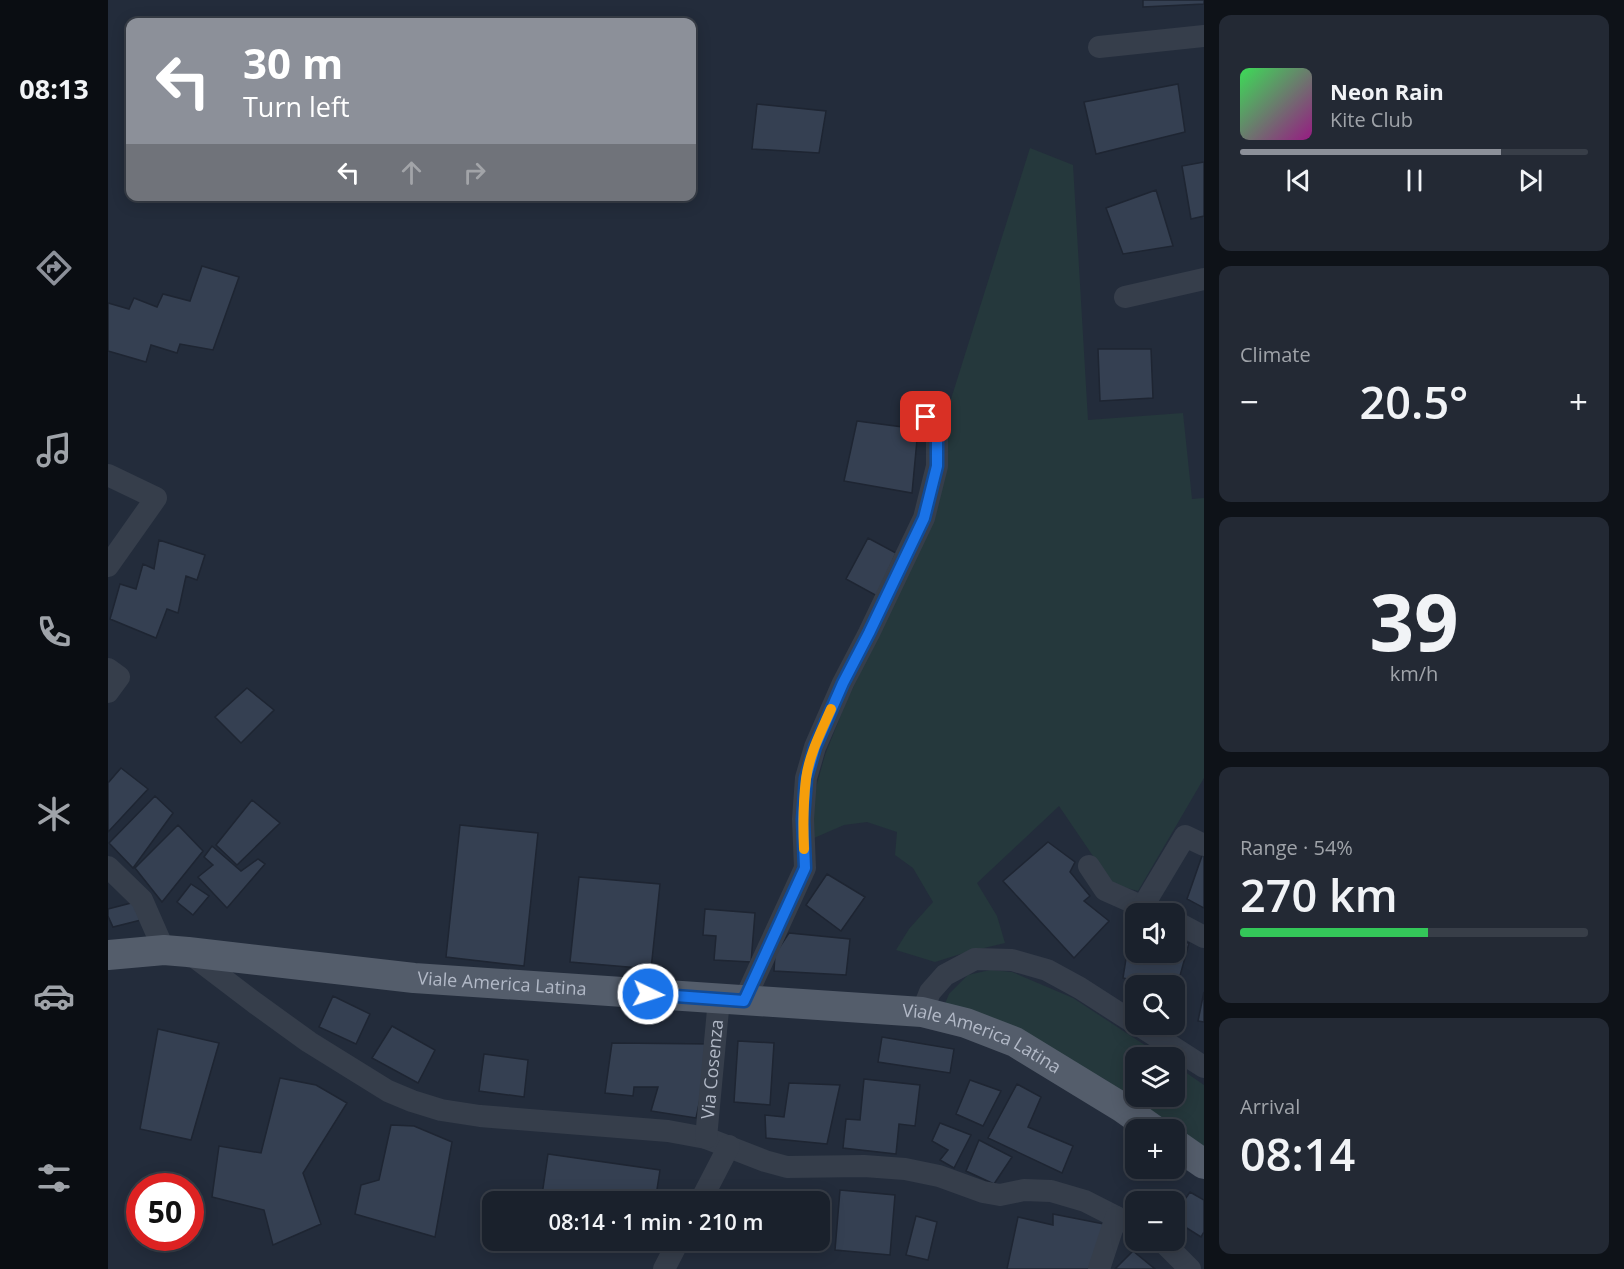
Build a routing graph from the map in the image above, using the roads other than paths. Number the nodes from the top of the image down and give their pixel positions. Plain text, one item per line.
1 (1204, 36) edge
2 (1099, 46) dead end
3 (1204, 279) edge
4 (1125, 297) dead end
5 (926, 417) dead end
6 (108, 475) edge
7 (108, 566) edge
8 (108, 669) edge
9 (108, 692) edge
10 (1204, 845) edge
11 (1089, 866) dead end
12 (108, 867) edge
13 (1135, 903) edge
14 (1154, 903) edge
15 (1185, 926) edge
16 (1204, 936) edge
17 (176, 951) junction
18 (108, 955) edge
19 (731, 1000) junction
20 (921, 1012) junction
21 (1125, 1017) edge
22 (1153, 1035) edge
23 (1204, 1067) edge
24 (1138, 1119) edge
25 (706, 1138) junction
26 (729, 1146) junction
27 (1185, 1151) edge
28 (1204, 1164) edge
29 (706, 1191) edge
30 (1125, 1221) edge
31 (1125, 1224) edge
32 (673, 1251) edge
33 (1172, 1251) edge
34 (664, 1269) edge
35 (1099, 1269) edge
36 (1190, 1269) edge

1 - 2 street
3 - 4 street
5 - 19 street, Via Cosenza
6 - 7 street
8 - 9 street
10 - 14 street
11 - 13 street
12 - 17 street
15 - 16 street
17 - 18 main road, Viale America Latina
17 - 19 main road, Viale America Latina
17 - 25 street
19 - 20 main road, Viale America Latina
19 - 25 street, Via Cosenza
20 - 21 street
20 - 24 main road, Viale America Latina
22 - 23 street
25 - 26 street
26 - 29 street
26 - 30 street
27 - 28 main road
31 - 35 street
32 - 34 street
33 - 36 street

